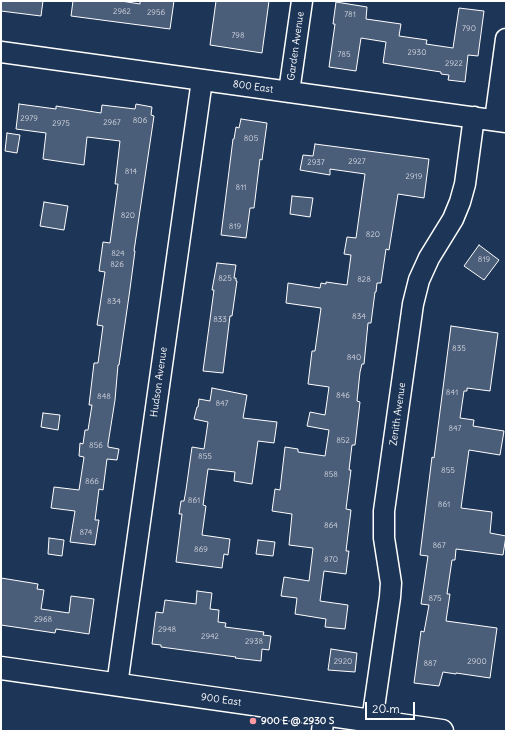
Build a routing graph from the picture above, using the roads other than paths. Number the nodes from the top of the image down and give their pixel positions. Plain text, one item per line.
1 (302, 1) edge
2 (506, 39) edge
3 (1, 52) edge
4 (202, 80) junction
5 (289, 92) junction
6 (474, 117) junction
7 (500, 121) edge
8 (1, 668) edge
9 (117, 685) junction
10 (372, 721) junction
11 (323, 723) edge
12 (442, 731) edge

1 - 5 street, Garden Avenue
2 - 7 street
3 - 4 street, 800 East
4 - 5 street, 800 East
4 - 9 street, Hudson Avenue
5 - 6 street, 800 East
6 - 7 street, 800 East
6 - 10 street, Zenith Avenue
8 - 9 street, 900 East
9 - 11 street, 900 East
10 - 11 street, 900 East
10 - 12 street, 900 East

